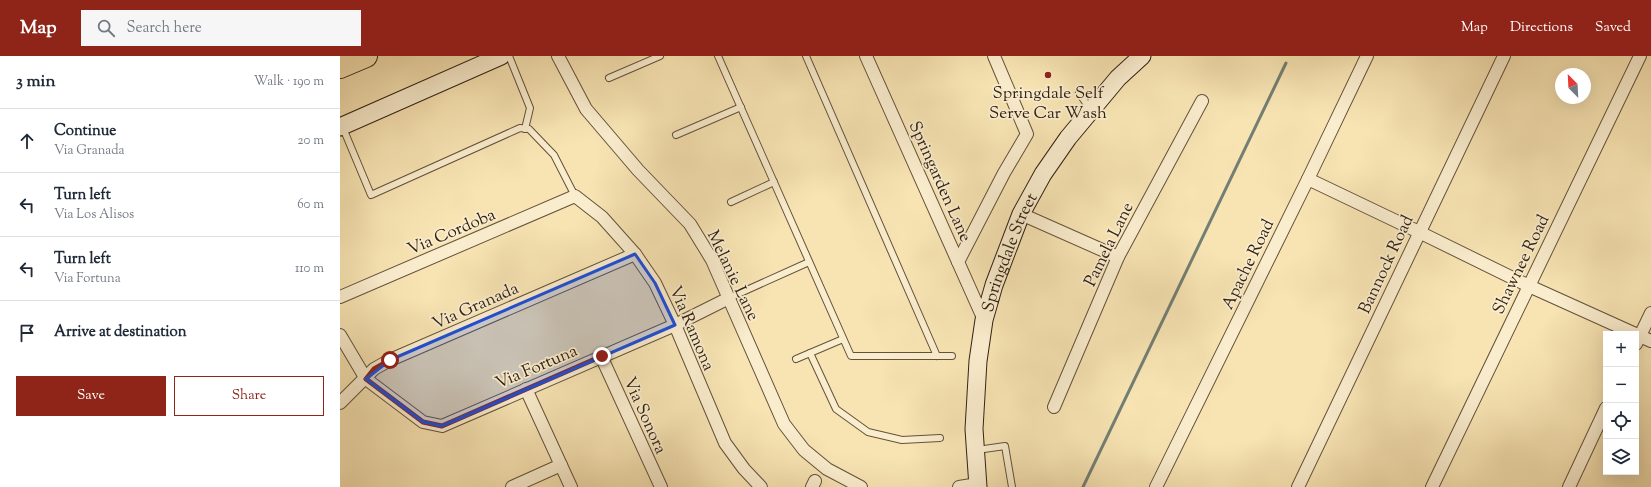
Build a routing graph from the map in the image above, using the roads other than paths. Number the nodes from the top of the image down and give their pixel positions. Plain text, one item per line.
1 (366, 56) edge
2 (501, 56) edge
3 (509, 56) edge
4 (558, 56) edge
5 (660, 56) edge
6 (718, 56) edge
7 (806, 56) edge
8 (866, 56) edge
9 (994, 56) edge
10 (1142, 56) edge
11 (1367, 56) edge
12 (1504, 56) edge
13 (1640, 56) edge
14 (340, 68) edge
15 (609, 78) dead end
16 (1079, 93) dead end
17 (1202, 101) dead end
18 (741, 107) junction
19 (1091, 110) junction
20 (341, 127) edge
21 (525, 129) junction
22 (676, 134) dead end
23 (1308, 179) junction
24 (774, 182) junction
25 (575, 196) junction
26 (731, 202) dead end
27 (1021, 214) junction
28 (1420, 232) junction
29 (635, 254) junction
30 (1118, 257) junction
31 (809, 262) junction
32 (958, 262) junction
33 (1529, 286) junction
34 (340, 297) edge
35 (729, 298) junction
36 (1651, 313) edge
37 (984, 320) junction
38 (675, 325) junction
39 (340, 335) edge
40 (843, 339) junction
41 (1642, 340) edge
42 (810, 353) junction
43 (602, 356) junction
44 (937, 356) junction
45 (952, 356) dead end
46 (796, 359) dead end
47 (366, 379) junction
48 (526, 389) junction
49 (340, 403) edge
50 (1054, 407) dead end
51 (1603, 414) edge
52 (940, 438) dead end
53 (975, 450) junction
54 (561, 465) junction
55 (978, 485) edge
56 (512, 487) edge
57 (571, 487) edge
58 (661, 487) edge
59 (761, 487) edge
60 (861, 487) edge
61 (960, 487) edge
62 (1012, 487) edge
63 (1156, 487) edge
64 (1298, 487) edge
65 (1432, 487) edge
66 (1569, 487) edge

1 - 14 highway
2 - 20 main road
3 - 21 lane
4 - 35 street, Melanie Lane
5 - 15 lane
6 - 18 lane
7 - 44 lane
8 - 32 street, Springarden Lane
9 - 32 street
10 - 19 main road, Springdale Street
11 - 23 street, Apache Road
12 - 28 street, Bannock Road
13 - 33 street, Shawnee Road
16 - 19 lane
17 - 30 street, Pamela Lane
18 - 22 lane
18 - 24 lane
19 - 27 main road, Springdale Street
20 - 21 lane
21 - 25 lane
23 - 28 street
23 - 63 street, Apache Road
24 - 26 lane
24 - 31 lane
25 - 29 street, Via Ramona
25 - 34 street, Via Cordoba
27 - 30 street
27 - 37 main road, Springdale Street
28 - 33 street
28 - 64 street, Bannock Road
29 - 38 street, Via Ramona
29 - 47 street, Via Granada
30 - 50 street, Pamela Lane
31 - 35 lane
31 - 40 lane
32 - 37 street, Springarden Lane
33 - 41 street
33 - 65 street, Shawnee Road
35 - 38 street, Via Fortuna
35 - 60 street, Melanie Lane
36 - 41 street
37 - 53 main road, Springdale Street
38 - 43 street, Via Fortuna
38 - 59 street, Via Ramona
39 - 47 street
40 - 42 lane
40 - 44 lane
42 - 46 lane
42 - 52 lane
43 - 48 street, Via Fortuna
43 - 58 street, Via Sonora
44 - 45 lane
47 - 48 street, Via Fortuna
47 - 49 street, Via Granada
48 - 54 street
51 - 66 street
53 - 55 main road, Springdale Street
53 - 62 lane
54 - 56 street
54 - 57 street
55 - 61 street

